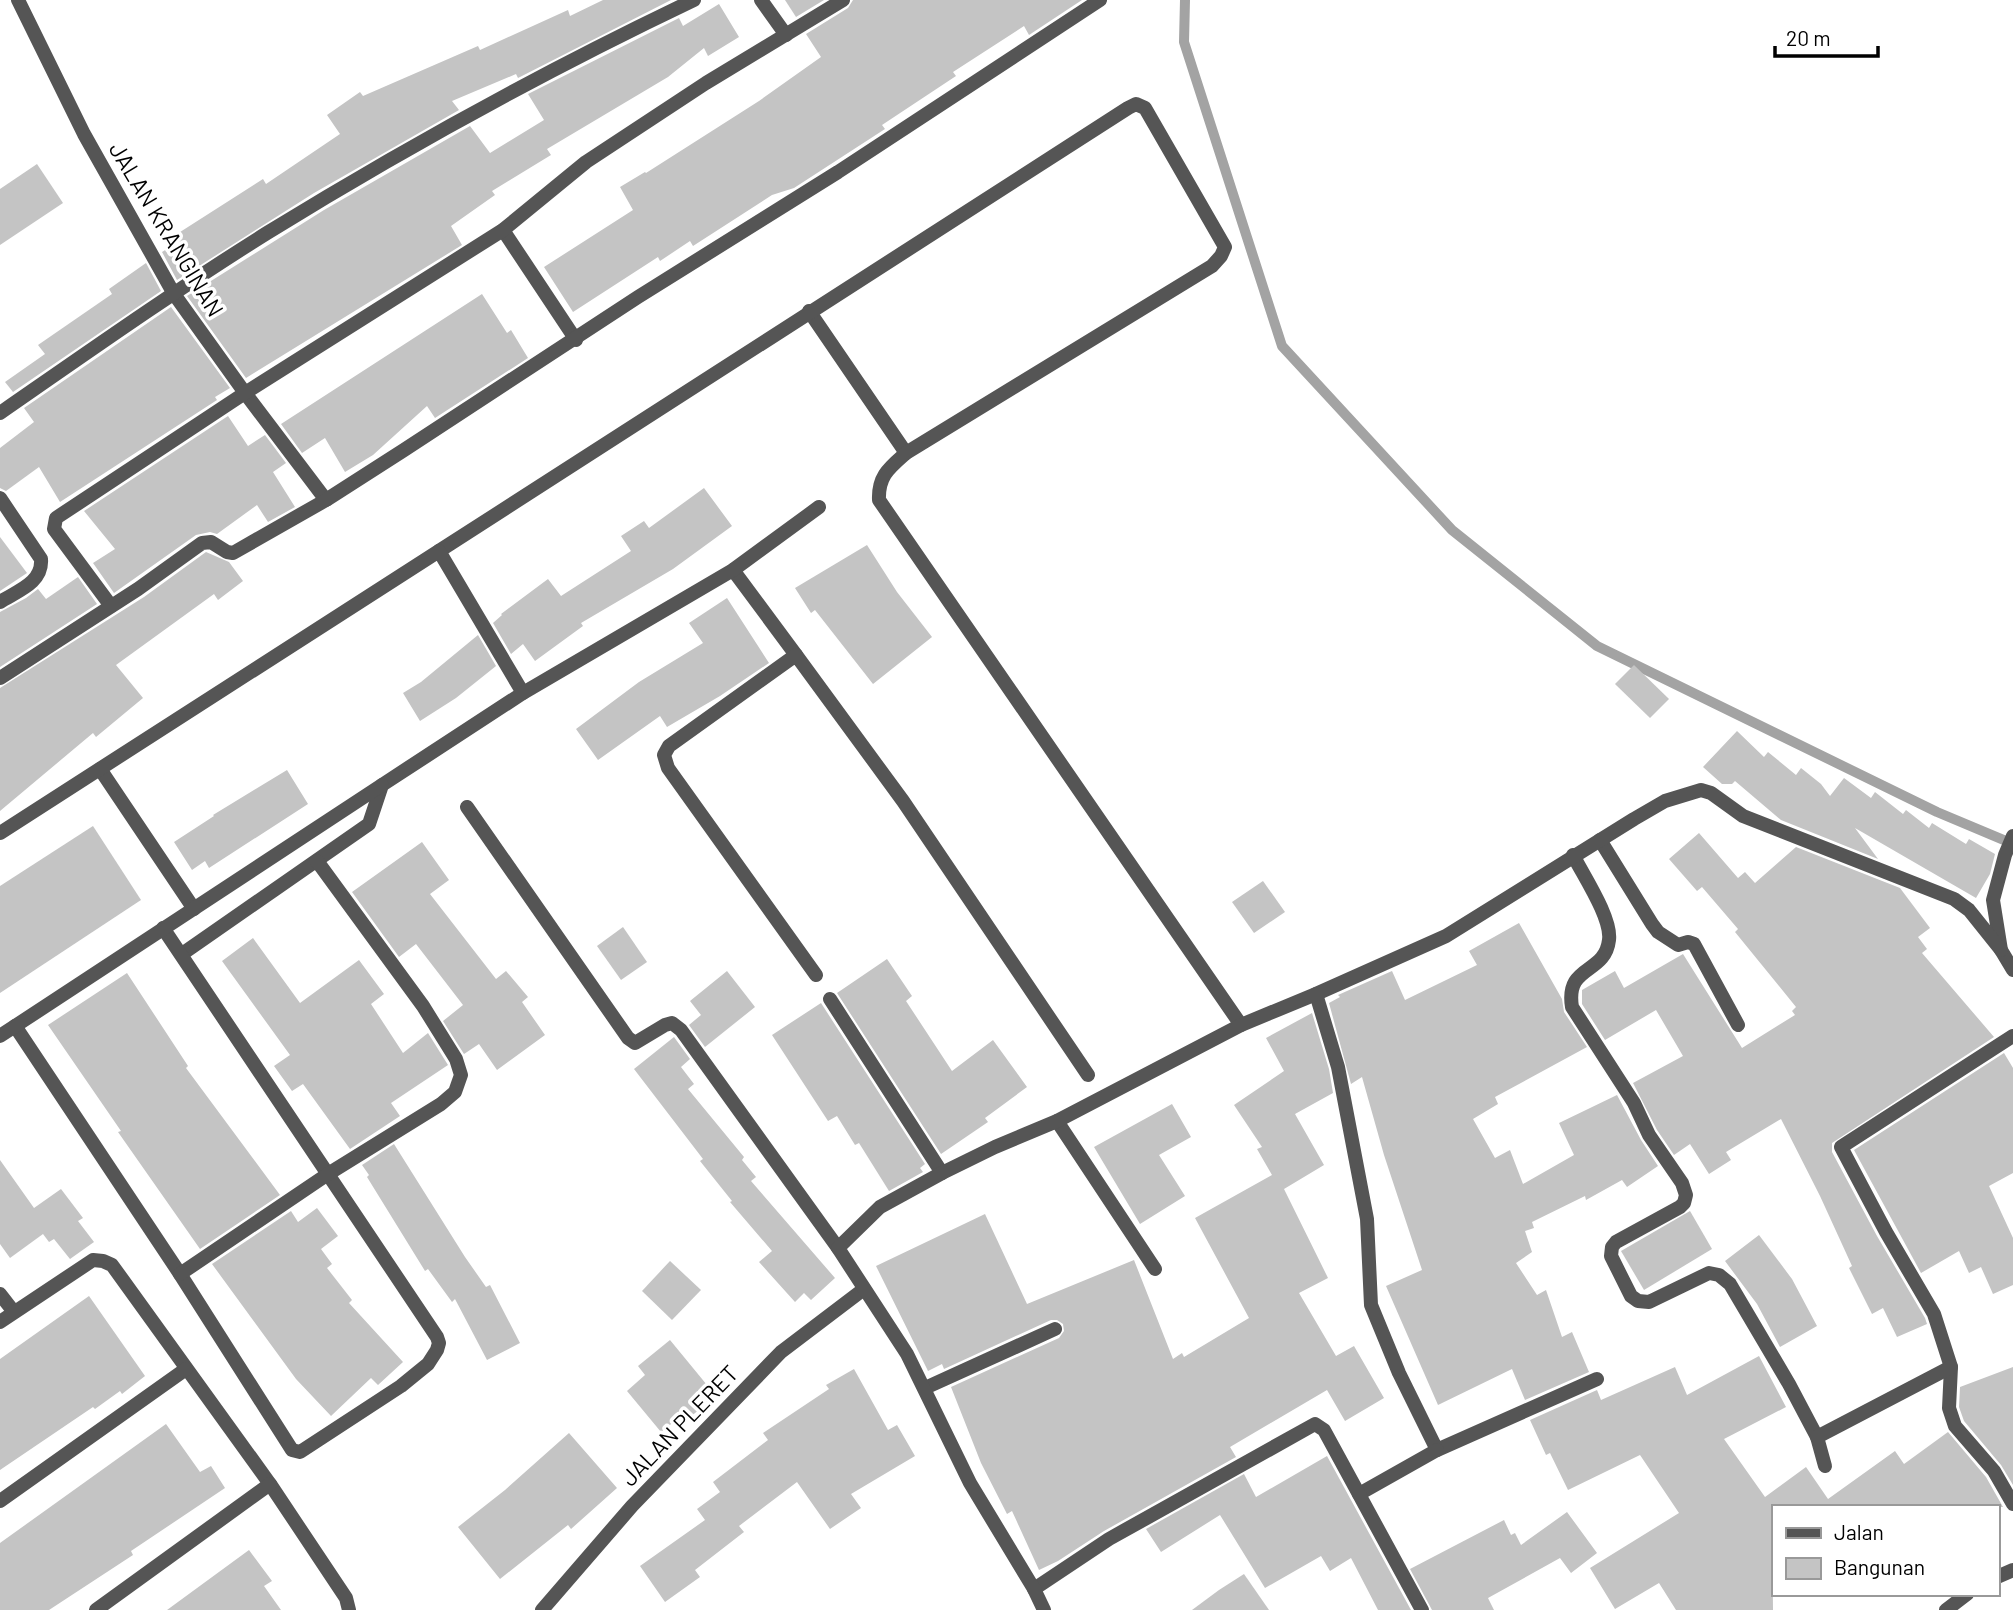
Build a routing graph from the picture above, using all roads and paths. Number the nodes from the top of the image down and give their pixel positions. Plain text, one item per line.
1 (18, 0) edge
2 (694, 0) edge
3 (761, 0) edge
4 (843, 0) edge
5 (1100, 0) edge
6 (786, 35) junction
7 (503, 230) junction
8 (174, 294) junction
9 (809, 311) junction
10 (576, 340) junction
11 (245, 393) junction
12 (0, 413) edge
13 (906, 453) junction
14 (0, 498) edge
15 (326, 500) junction
16 (819, 507) dead end
17 (439, 551) junction
18 (733, 569) junction
19 (0, 602) edge
20 (111, 607) junction
21 (796, 655) junction
22 (0, 678) edge
23 (523, 693) junction
24 (100, 769) junction
25 (382, 785) junction
26 (467, 807) dead end
27 (0, 833) edge
28 (2013, 835) edge
29 (1600, 840) junction
30 (1573, 855) junction
31 (317, 861) junction
32 (194, 909) junction
33 (163, 928) junction
34 (2001, 950) junction
35 (182, 954) junction
36 (2013, 970) edge
37 (816, 975) dead end
38 (1316, 995) junction
39 (830, 999) dead end
40 (1241, 1025) junction
41 (1738, 1025) dead end
42 (15, 1026) junction
43 (0, 1035) edge
44 (2013, 1036) edge
45 (1088, 1075) dead end
46 (1057, 1121) junction
47 (942, 1173) junction
48 (328, 1174) junction
49 (838, 1248) junction
50 (1155, 1269) dead end
51 (180, 1274) junction
52 (864, 1289) junction
53 (0, 1294) edge
54 (14, 1312) junction
55 (0, 1322) edge
56 (1055, 1329) dead end
57 (1951, 1367) junction
58 (186, 1369) junction
59 (1597, 1379) dead end
60 (925, 1388) junction
61 (1817, 1437) junction
62 (1437, 1450) junction
63 (1825, 1466) dead end
64 (270, 1484) junction
65 (1359, 1494) junction
66 (0, 1501) edge
67 (2013, 1504) edge
68 (1034, 1588) junction
69 (1964, 1596) edge
70 (96, 1610) edge
71 (349, 1610) edge
72 (542, 1610) edge
73 (1044, 1610) edge
74 (1422, 1610) edge
75 (1946, 1610) edge

1 - 8 street, JALAN KRANGINAN
2 - 8 street
3 - 6 street
4 - 6 street
5 - 10 street
6 - 7 street
7 - 10 street
7 - 11 street
8 - 11 street, JALAN KRANGINAN
8 - 12 street
9 - 13 street
9 - 13 street
9 - 17 street
10 - 15 street
11 - 15 street, JALAN KRANGINAN
11 - 20 street
13 - 40 street
14 - 19 street
15 - 20 street
16 - 18 street
17 - 23 street
17 - 24 street
18 - 21 street
18 - 23 street
20 - 22 street
21 - 37 street
21 - 45 street
23 - 25 street
24 - 27 street
24 - 32 street
25 - 31 street
25 - 32 street
26 - 49 street
28 - 34 street
29 - 30 street
29 - 34 street
29 - 41 street
30 - 38 street
30 - 61 street
31 - 35 street
31 - 48 street
32 - 33 street
33 - 35 street
33 - 42 street
34 - 36 street
35 - 48 street
38 - 40 street
38 - 62 street
39 - 47 street
40 - 46 street
42 - 43 street
42 - 51 street
44 - 57 street
46 - 47 street
46 - 50 street
47 - 49 street
48 - 51 street
48 - 51 street
49 - 52 street
52 - 60 street
52 - 72 street, JALAN PLERET
53 - 54 street
54 - 55 street
54 - 58 street
56 - 60 street
57 - 61 street
57 - 67 street
58 - 64 street
58 - 66 street
59 - 62 street
60 - 68 street
61 - 63 street
62 - 65 street
64 - 70 street
64 - 71 street
65 - 68 street
65 - 74 street
68 - 73 street
69 - 75 street

